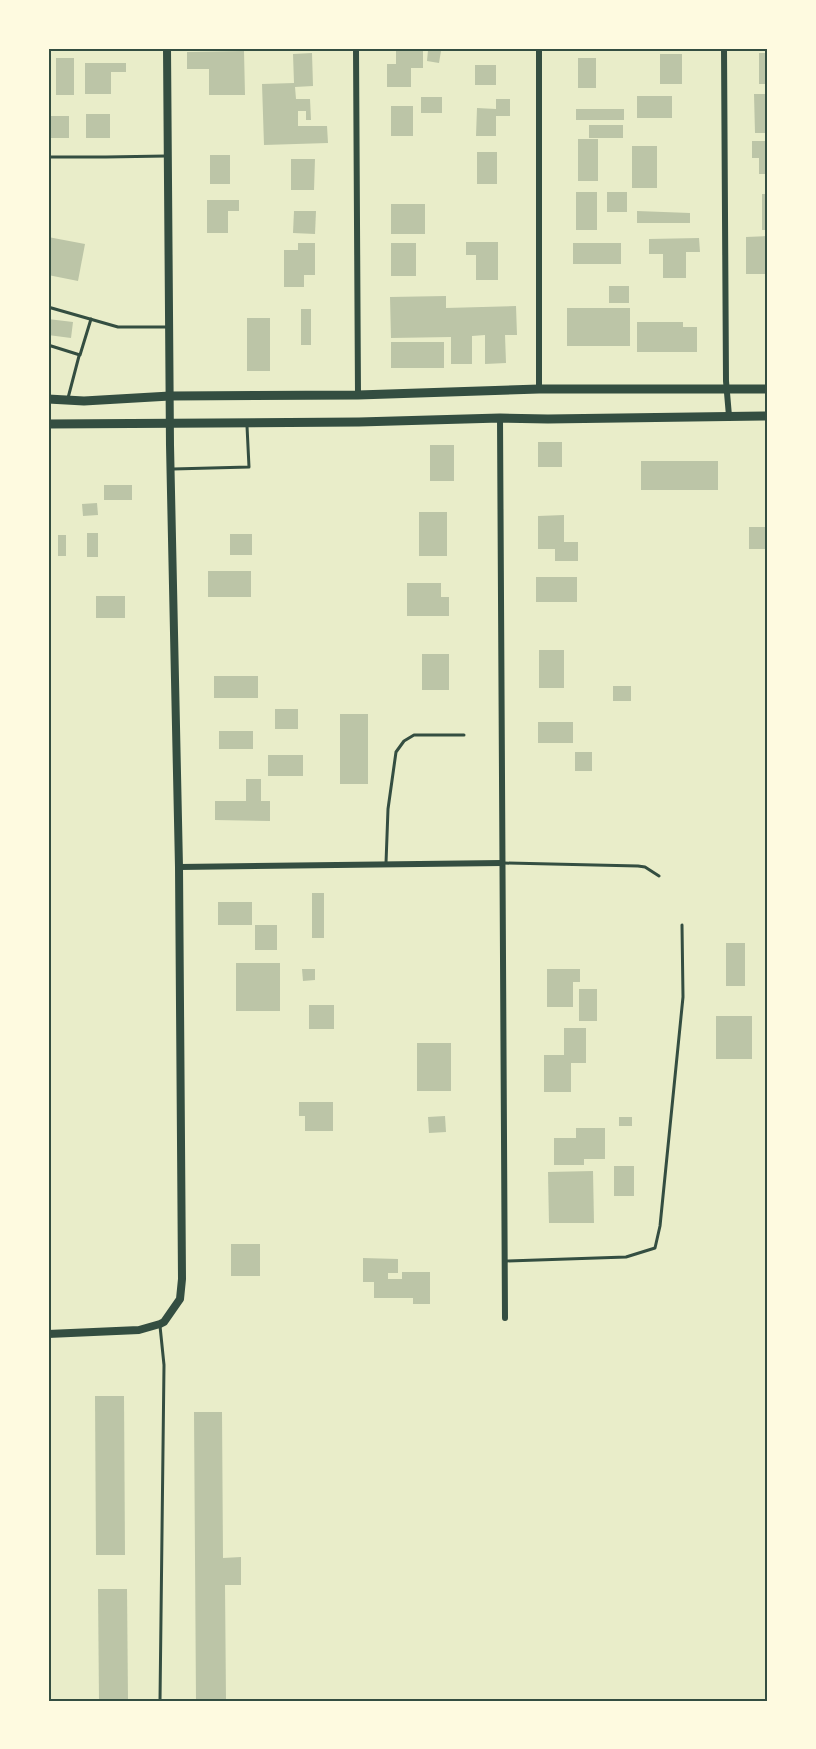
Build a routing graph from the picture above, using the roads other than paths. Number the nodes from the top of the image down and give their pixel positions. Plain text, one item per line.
1 (167, 48) edge
2 (356, 48) edge
3 (539, 48) edge
4 (724, 48) edge
5 (167, 156) junction
6 (48, 157) edge
7 (48, 307) edge
8 (91, 319) junction
9 (168, 327) junction
10 (48, 345) edge
11 (80, 355) junction
12 (768, 389) edge
13 (539, 390) junction
14 (726, 390) junction
15 (358, 395) junction
16 (170, 396) junction
17 (48, 399) edge
18 (67, 400) junction
19 (729, 416) junction
20 (768, 416) edge
21 (500, 418) junction
22 (170, 423) junction
23 (247, 423) junction
24 (48, 424) edge
25 (171, 469) junction
26 (464, 735) dead end
27 (502, 863) junction
28 (386, 865) junction
29 (179, 867) junction
30 (659, 876) dead end
31 (682, 925) dead end
32 (504, 1261) junction
33 (505, 1318) dead end
34 (160, 1324) junction
35 (48, 1334) edge
36 (160, 1701) edge

1 - 5 street
2 - 15 street
3 - 13 street
4 - 14 street
5 - 6 lane
5 - 9 street
7 - 8 lane
8 - 9 lane
8 - 11 lane
9 - 16 street
10 - 11 lane
11 - 18 lane
12 - 14 main road
13 - 14 main road
13 - 15 main road
14 - 19 street
15 - 16 main road
16 - 18 main road
16 - 22 street
17 - 18 main road
19 - 20 main road
19 - 21 main road
21 - 23 main road
21 - 27 street
22 - 23 main road
22 - 24 main road
22 - 25 street
23 - 25 lane
25 - 29 street
26 - 28 lane
27 - 28 street
27 - 30 lane
27 - 32 street
28 - 29 street
29 - 34 street
31 - 32 lane
32 - 33 street
34 - 35 street
34 - 36 lane

